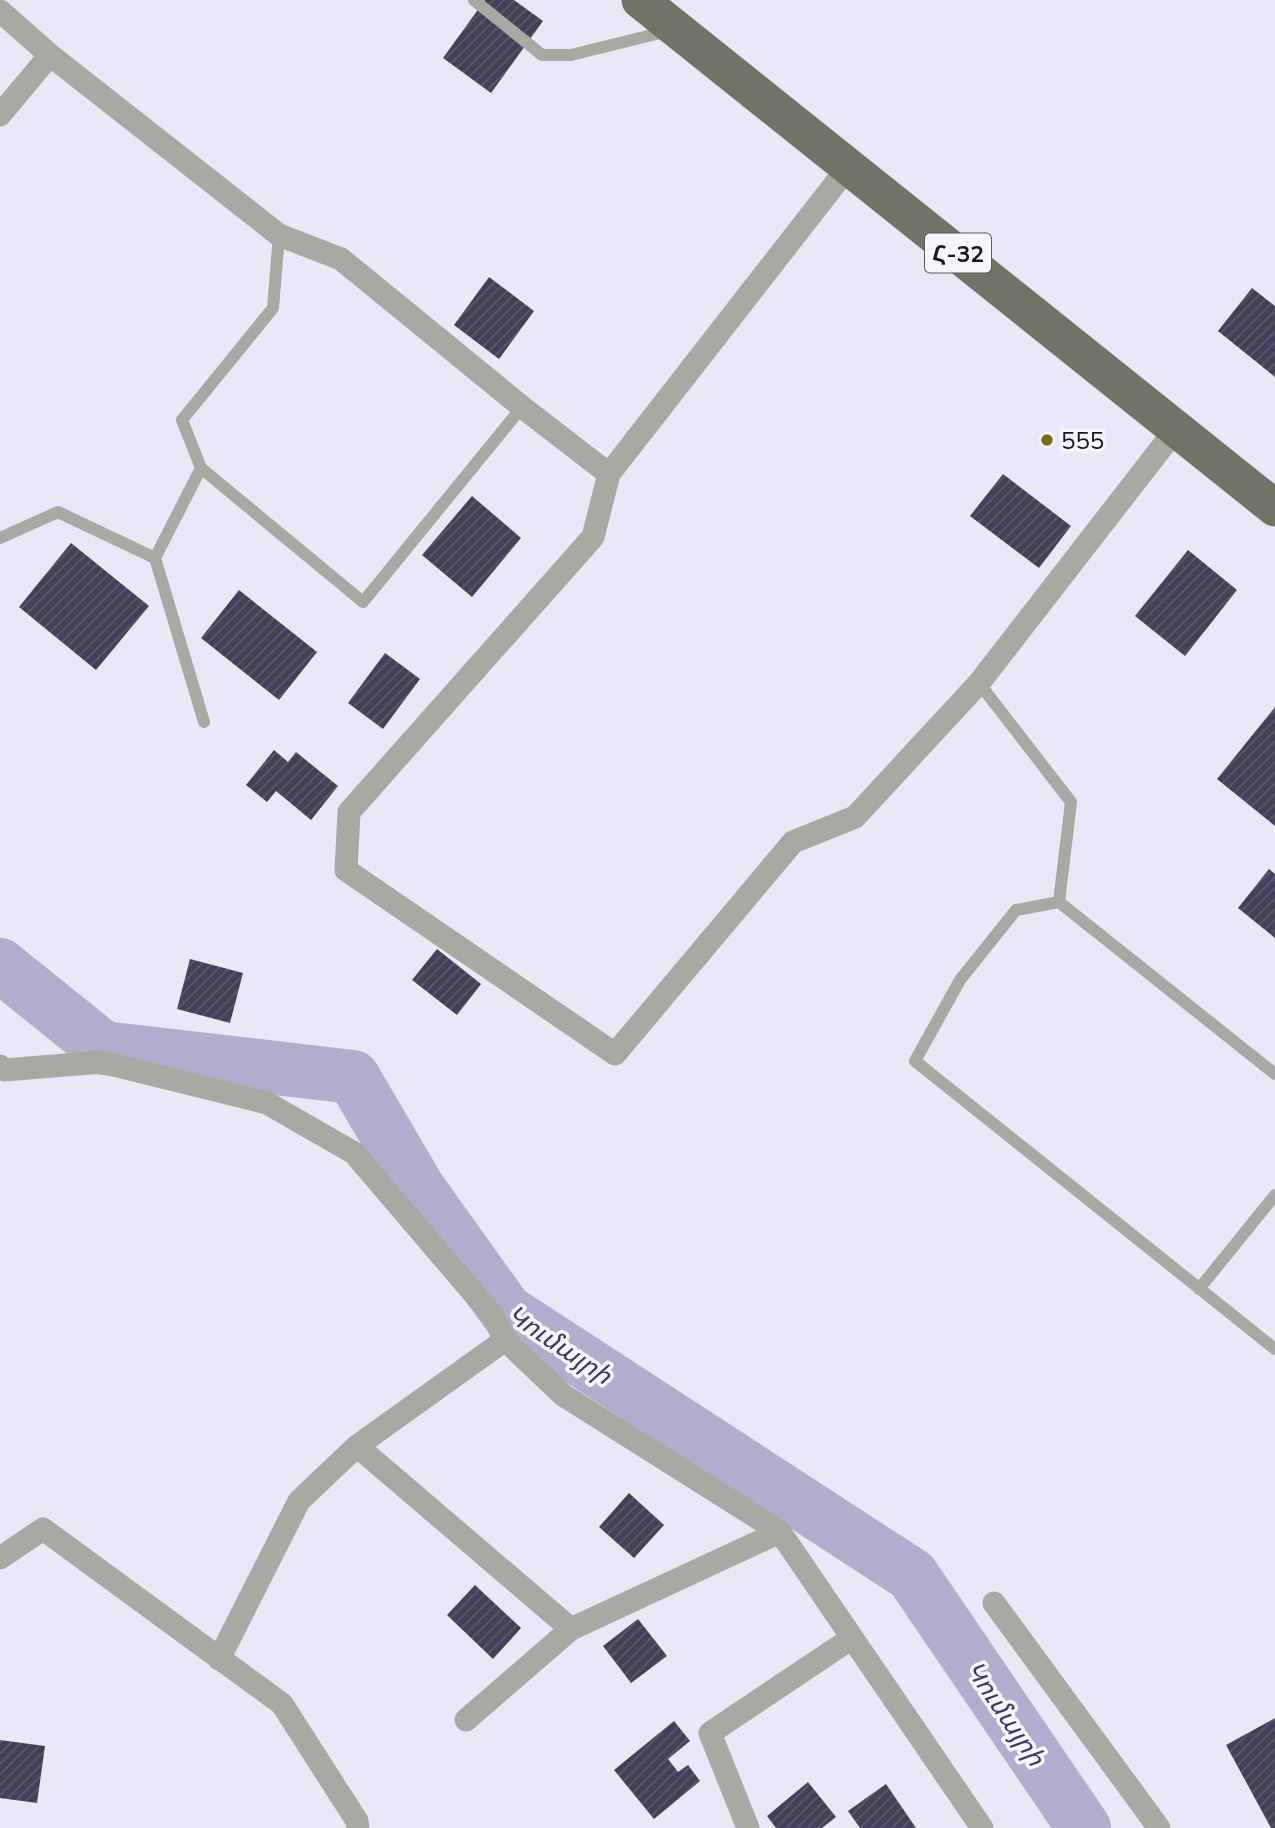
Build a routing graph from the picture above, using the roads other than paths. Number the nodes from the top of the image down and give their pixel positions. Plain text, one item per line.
1 (474, 0) edge
2 (640, 0) edge
3 (0, 11) edge
4 (676, 29) junction
5 (50, 55) junction
6 (0, 115) edge
7 (849, 166) junction
8 (279, 235) junction
9 (522, 407) junction
10 (1177, 429) junction
11 (201, 468) junction
12 (609, 474) junction
13 (1275, 508) edge
14 (0, 538) edge
15 (155, 558) junction
16 (979, 683) junction
17 (204, 722) dead end
18 (1059, 902) junction
19 (1, 1070) edge
20 (1275, 1074) edge
21 (1275, 1195) edge
22 (1199, 1289) junction
23 (505, 1340) junction
24 (1275, 1349) edge
25 (357, 1446) junction
26 (780, 1532) junction
27 (0, 1558) edge
28 (994, 1603) dead end
29 (571, 1629) junction
30 (852, 1638) junction
31 (219, 1660) junction
32 (466, 1720) dead end
33 (358, 1828) edge
34 (748, 1828) edge
35 (982, 1828) edge
36 (1159, 1828) edge

1 - 4 lane
2 - 4 main road, Հ-32
3 - 5 street
4 - 7 main road, Հ-32
5 - 6 street
5 - 8 street
7 - 10 main road, Հ-32
7 - 12 street
8 - 9 street
8 - 11 lane
9 - 11 lane
9 - 12 street
10 - 13 main road, Հ-32
10 - 16 street
11 - 15 lane
12 - 16 street
14 - 15 lane
15 - 17 lane
16 - 18 lane
18 - 20 lane
18 - 22 lane
19 - 23 street
21 - 22 lane
22 - 24 lane
23 - 25 street
23 - 26 street
25 - 29 street
25 - 31 street
26 - 29 street
26 - 30 street
27 - 31 street
28 - 36 street
29 - 32 street
30 - 34 street
30 - 35 street
31 - 33 street

